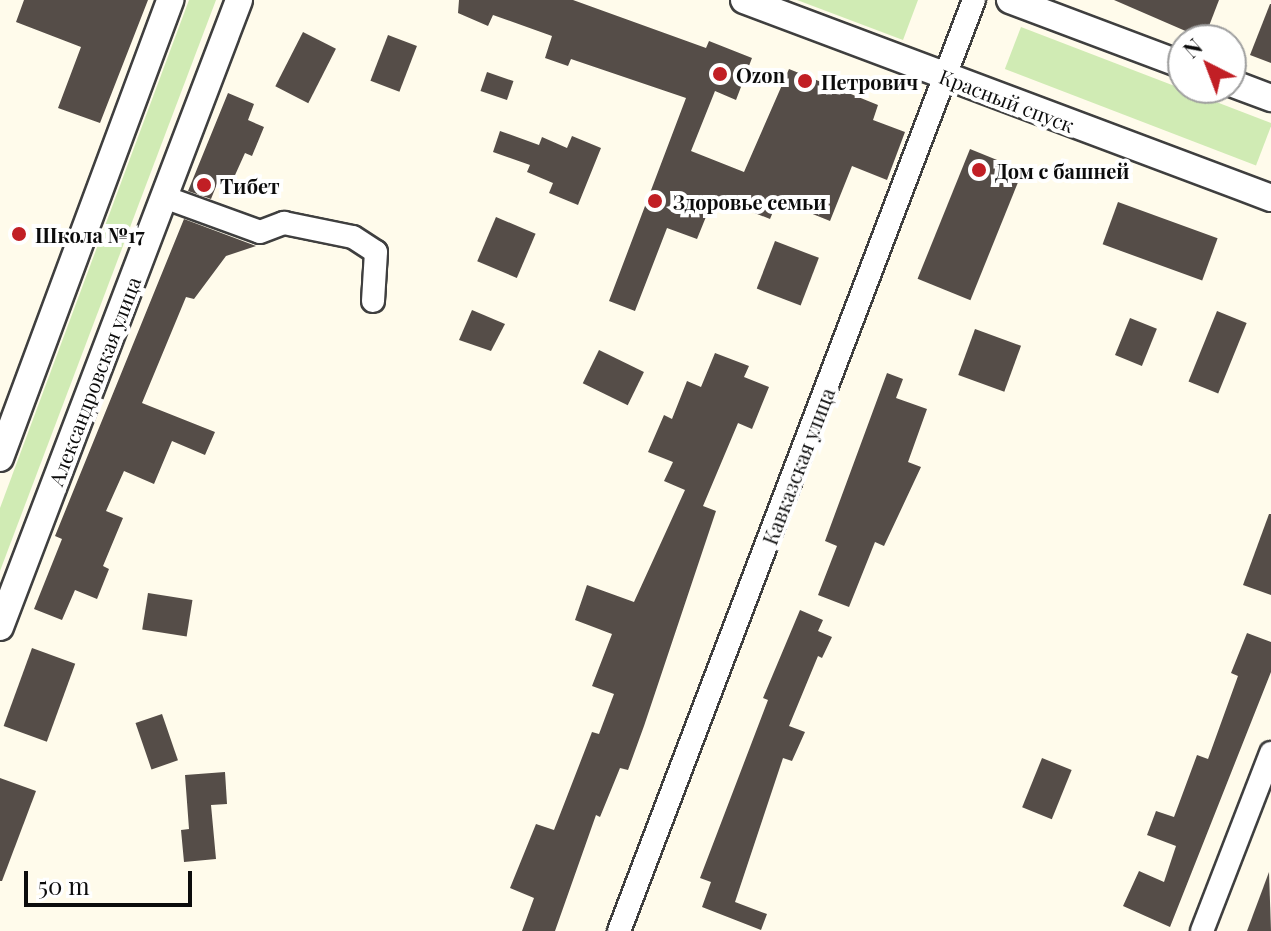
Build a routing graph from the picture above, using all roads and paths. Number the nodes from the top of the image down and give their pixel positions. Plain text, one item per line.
1 (170, 0) edge
2 (239, 0) edge
3 (744, 0) edge
4 (974, 0) edge
5 (1010, 0) edge
6 (1167, 59) edge
7 (948, 78) junction
8 (1247, 89) edge
9 (1271, 98) edge
10 (164, 197) junction
11 (1271, 198) edge
12 (373, 301) dead end
13 (0, 458) edge
14 (0, 627) edge
15 (1271, 753) edge
16 (619, 931) edge
17 (1202, 931) edge

1 - 13 street
2 - 10 street, Александровская улица
3 - 7 street, Красный спуск
4 - 7 street, Кавказская улица
5 - 6 street
7 - 11 street, Красный спуск
7 - 16 street, Кавказская улица
8 - 9 street
10 - 12 street
10 - 14 street, Александровская улица
15 - 17 street

